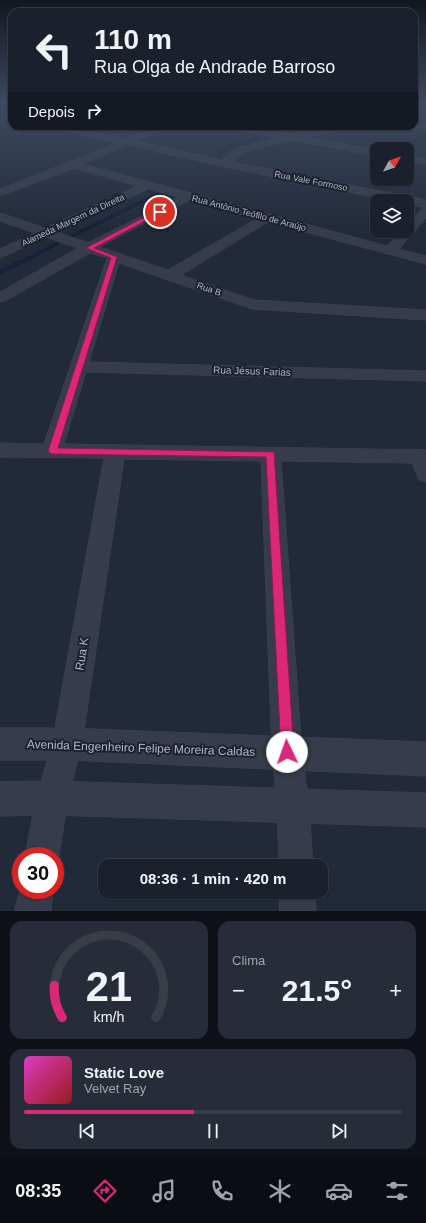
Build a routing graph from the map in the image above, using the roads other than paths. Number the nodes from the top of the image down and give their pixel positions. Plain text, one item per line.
1 (118, 146) edge
2 (142, 146) edge
3 (259, 146) edge
4 (337, 146) edge
5 (370, 152) edge
6 (414, 159) edge
7 (426, 162) edge
8 (72, 164) junction
9 (225, 164) junction
10 (147, 186) junction
11 (0, 193) edge
12 (188, 197) junction
13 (426, 204) edge
14 (426, 210) edge
15 (0, 217) edge
16 (266, 218) junction
17 (45, 233) junction
18 (89, 248) junction
19 (390, 250) junction
20 (0, 254) edge
21 (114, 257) junction
22 (426, 260) edge
23 (170, 276) junction
24 (0, 298) edge
25 (426, 315) edge
26 (78, 367) junction
27 (426, 376) edge
28 (0, 450) edge
29 (52, 451) junction
30 (115, 452) junction
31 (271, 454) junction
32 (424, 463) edge
33 (0, 744) edge
34 (67, 744) junction
35 (287, 752) junction
36 (426, 759) edge
37 (52, 798) junction
38 (0, 799) edge
39 (293, 805) junction
40 (426, 810) edge
41 (44, 847) edge
42 (296, 859) edge
43 (35, 899) edge
44 (297, 899) edge
45 (33, 911) edge
46 (298, 911) edge

1 - 8 street
2 - 9 street, Rua Vale Formoso
3 - 9 street
4 - 5 street
6 - 7 street
8 - 10 street, Rua Antônio Teófilo de Araújo
8 - 11 street
9 - 13 street, Rua Vale Formoso
10 - 12 street, Rua Antônio Teófilo de Araújo
10 - 17 street, Alameda Margem da Direita
12 - 16 street, Rua Antônio Teófilo de Araújo
12 - 18 street
14 - 19 street
15 - 17 street, Rua B
16 - 19 street, Rua Antônio Teófilo de Araújo
16 - 23 street
17 - 18 street, Rua B
17 - 20 street, Alameda Margem da Direita
18 - 21 street, Rua B
18 - 24 street
19 - 22 street, Rua Antônio Teófilo de Araújo
21 - 23 street, Rua B
21 - 26 street
23 - 25 street, Rua B
26 - 27 street, Rua Jésus Farias
26 - 29 street
28 - 29 street
29 - 30 street
30 - 31 street
30 - 34 street, Rua K
31 - 32 street
31 - 35 street
33 - 34 street, Avenida Engenheiro Felipe Moreira Caldas
34 - 35 street, Avenida Engenheiro Felipe Moreira Caldas
34 - 37 street, Rua K
35 - 36 street, Avenida Engenheiro Felipe Moreira Caldas
35 - 39 street
37 - 38 street
37 - 39 street
37 - 41 street, Rua K
39 - 40 street
39 - 42 street
43 - 45 street
44 - 46 street

